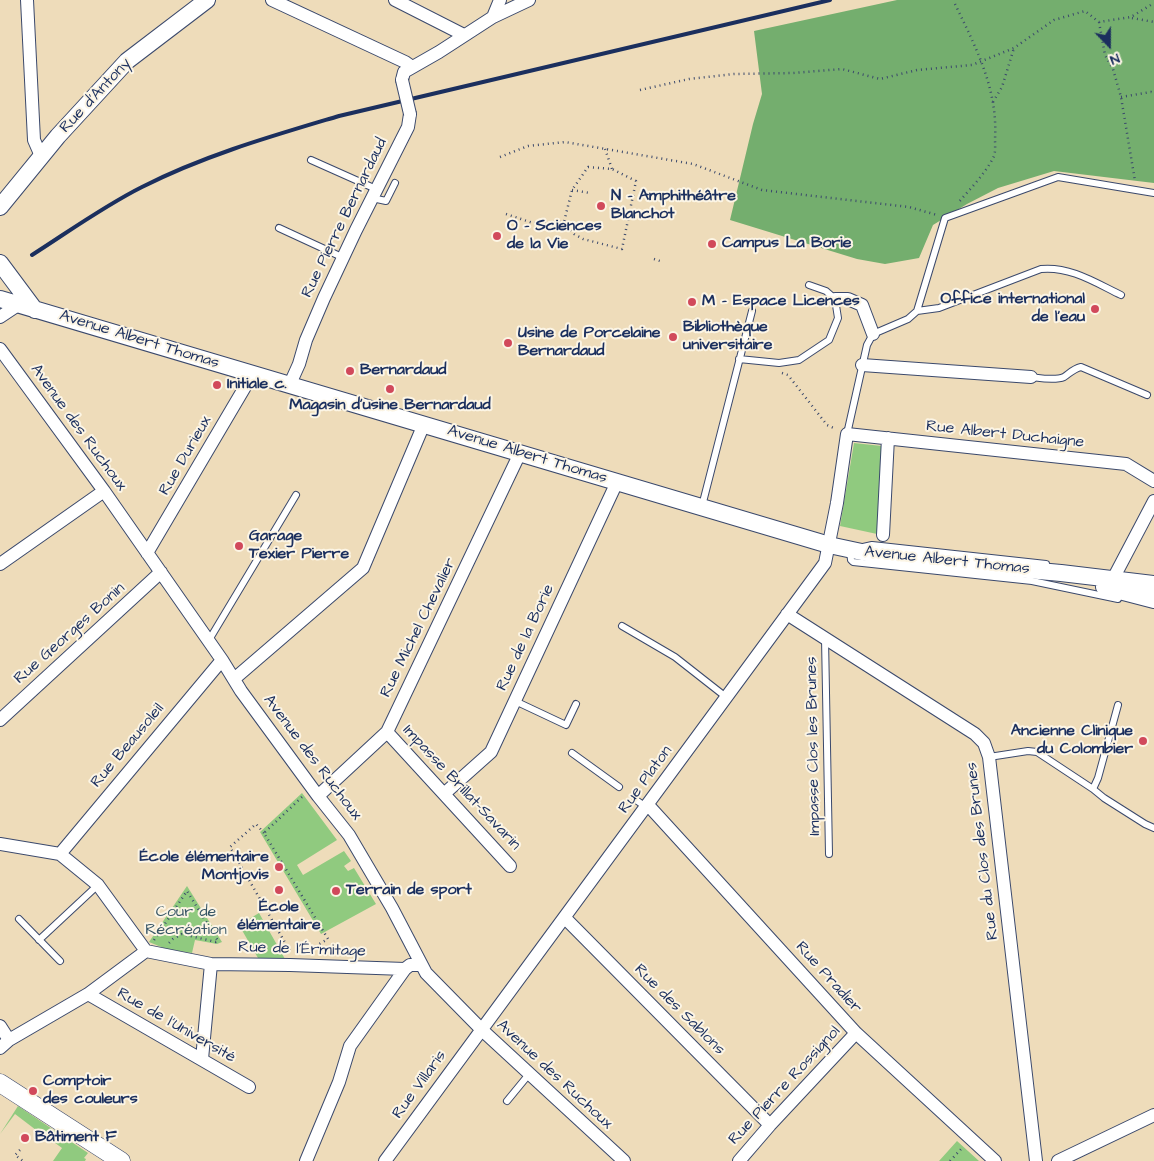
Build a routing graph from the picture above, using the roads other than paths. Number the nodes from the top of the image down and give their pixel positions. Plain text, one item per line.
1 (27, 0) edge
2 (207, 0) edge
3 (272, 0) edge
4 (395, 0) edge
5 (500, 0) edge
6 (529, 0) edge
7 (493, 17) junction
8 (464, 34) junction
9 (412, 67) junction
10 (42, 156) junction
11 (311, 160) dead end
12 (395, 184) dead end
13 (1154, 193) edge
14 (374, 194) junction
15 (0, 207) edge
16 (279, 228) dead end
17 (344, 258) junction
18 (0, 263) edge
19 (810, 284) dead end
20 (1121, 295) dead end
21 (835, 299) junction
22 (0, 300) edge
23 (18, 305) junction
24 (35, 310) junction
25 (752, 311) dead end
26 (917, 311) junction
27 (0, 317) edge
28 (873, 334) junction
29 (0, 349) edge
30 (739, 359) junction
31 (862, 366) junction
32 (252, 375) junction
33 (1031, 377) joint
34 (290, 384) junction
35 (1147, 395) dead end
36 (424, 424) junction
37 (848, 434) junction
38 (888, 438) junction
39 (520, 453) junction
40 (1154, 480) edge
41 (617, 482) junction
42 (104, 491) junction
43 (296, 495) dead end
44 (1154, 501) edge
45 (701, 508) junction
46 (883, 534) dead end
47 (828, 545) junction
48 (849, 550) junction
49 (147, 553) junction
50 (0, 564) edge
51 (162, 572) junction
52 (1061, 574) junction
53 (1114, 576) junction
54 (1154, 579) edge
55 (1154, 584) edge
56 (1154, 600) edge
57 (1154, 607) edge
58 (787, 614) junction
59 (622, 626) dead end
60 (826, 638) junction
61 (209, 640) junction
62 (222, 660) junction
63 (234, 679) junction
64 (726, 697) junction
65 (515, 701) junction
66 (576, 704) dead end
67 (1118, 705) dead end
68 (0, 720) edge
69 (387, 732) junction
70 (572, 753) dead end
71 (989, 757) junction
72 (618, 787) dead end
73 (1093, 789) junction
74 (445, 793) junction
75 (318, 796) junction
76 (643, 804) junction
77 (1153, 825) edge
78 (0, 844) edge
79 (60, 854) junction
80 (829, 854) dead end
81 (510, 866) dead end
82 (98, 885) junction
83 (565, 918) junction
84 (19, 919) dead end
85 (39, 940) junction
86 (146, 951) junction
87 (60, 961) dead end
88 (212, 964) junction
89 (421, 965) junction
90 (405, 969) junction
91 (88, 994) junction
92 (0, 1026) edge
93 (482, 1030) junction
94 (856, 1033) junction
95 (5, 1044) edge
96 (202, 1059) junction
97 (530, 1073) junction
98 (0, 1083) edge
99 (248, 1087) dead end
100 (507, 1101) dead end
101 (1154, 1115) edge
102 (770, 1125) junction
103 (121, 1161) edge
104 (306, 1161) edge
105 (386, 1161) edge
106 (624, 1161) edge
107 (739, 1161) edge
108 (995, 1161) edge
109 (1036, 1161) edge
110 (1058, 1161) edge

1 - 10 street
2 - 10 street, Rue d'Antony
3 - 9 street
4 - 8 street
5 - 7 street
6 - 7 street
7 - 8 street
8 - 9 street
9 - 14 street, Rue Pierre Bernardaud, bridge
10 - 15 street, Rue d'Antony
11 - 14 lane
12 - 14 lane
13 - 26 lane
14 - 17 street, Rue Pierre Bernardaud
16 - 17 lane
17 - 34 street, Rue Pierre Bernardaud
18 - 24 street
19 - 21 lane
20 - 26 lane
21 - 28 street
21 - 30 lane
22 - 23 street, Avenue Albert Thomas
23 - 24 street, Avenue Albert Thomas
23 - 27 street
24 - 32 street, Avenue Albert Thomas
25 - 30 lane
26 - 28 lane
28 - 31 lane
29 - 42 street, Avenue des Ruchoux
30 - 45 lane
31 - 33 street
31 - 37 lane
32 - 34 street, Avenue Albert Thomas
32 - 49 street, Rue Durieux
33 - 35 lane
34 - 36 street, Avenue Albert Thomas
36 - 39 street, Avenue Albert Thomas
36 - 63 street
37 - 38 street, Rue Albert Duchaigne
37 - 47 street, Rue Platon
38 - 40 street, Rue Albert Duchaigne
38 - 46 street
39 - 41 street, Avenue Albert Thomas
39 - 69 street, Rue Michel Chevalier
41 - 45 street, Avenue Albert Thomas
41 - 65 street, Rue de la Borie
42 - 49 street, Avenue des Ruchoux
42 - 50 street
43 - 61 lane
44 - 53 street
45 - 47 street, Avenue Albert Thomas
47 - 48 street, Avenue Albert Thomas
47 - 58 street, Rue Platon
48 - 52 street, Avenue Albert Thomas
48 - 53 lane
48 - 57 lane
49 - 51 street, Avenue des Ruchoux
51 - 61 street, Avenue des Ruchoux
51 - 68 street, Rue Georges Bonin
52 - 53 street, Avenue Albert Thomas
52 - 56 street, Avenue Albert Thomas
53 - 54 lane
53 - 55 street, Avenue Albert Thomas
58 - 60 street, Rue du Clos des Brunes
58 - 64 street, Rue Platon
59 - 64 lane
60 - 71 street, Rue du Clos des Brunes
60 - 80 lane, Impasse Clos les Brunes
61 - 62 street, Avenue des Ruchoux
62 - 63 street, Avenue des Ruchoux
62 - 79 street, Rue Beausoleil
63 - 75 street, Avenue des Ruchoux
64 - 76 street, Rue Platon
65 - 66 lane
65 - 74 street, Rue de la Borie
67 - 73 lane
69 - 74 street, Impasse Brillat-Savarin
69 - 75 street, Rue Michel Chevalier
70 - 72 lane
71 - 73 lane
71 - 109 street, Rue du Clos des Brunes
73 - 77 lane
74 - 81 street, Impasse Brillat-Savarin
75 - 89 street, Avenue des Ruchoux
76 - 83 street, Rue Platon
76 - 94 street, Rue Pradier
78 - 79 street
79 - 82 street
82 - 85 lane
82 - 86 street
83 - 93 street, Rue Platon
83 - 102 street, Rue des Sablons
84 - 85 lane
85 - 87 lane
86 - 88 street, Rue de l'Érmitage
86 - 91 street
88 - 90 street, Rue de l'Érmitage
88 - 96 street
89 - 90 street, Rue de l'Érmitage
89 - 93 street, Avenue des Ruchoux
90 - 104 street
91 - 95 street
91 - 96 street, Rue de l'Université
92 - 95 street
93 - 97 street, Avenue des Ruchoux
93 - 105 street, Rue Villaris
94 - 102 street, Rue Pierre Rossignol
94 - 108 street, Rue Pradier
96 - 99 street, Rue de l'Université
97 - 100 lane
97 - 106 street, Avenue des Ruchoux
98 - 103 main road
101 - 110 street
102 - 107 street, Rue Pierre Rossignol

